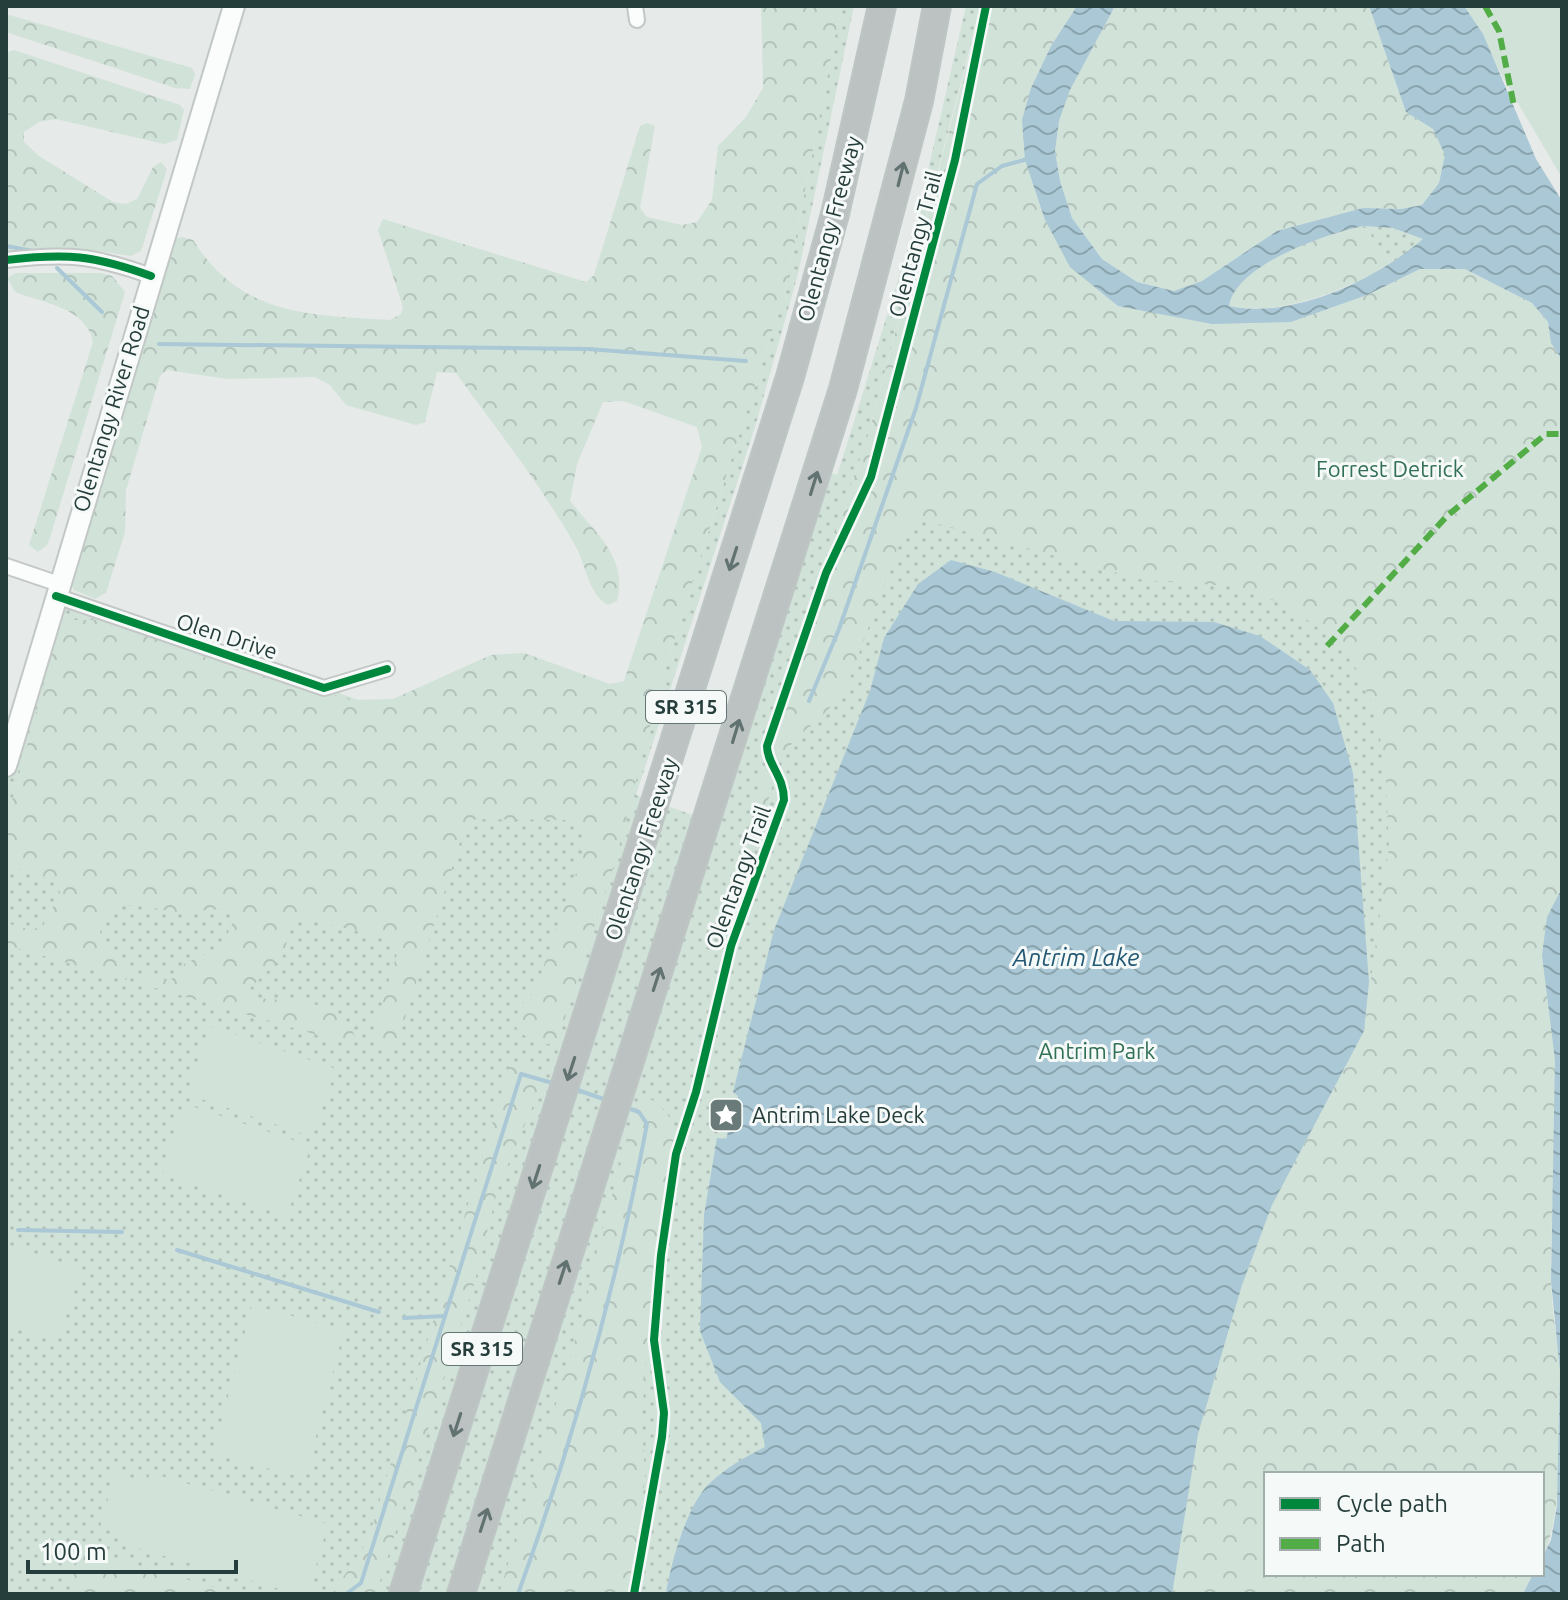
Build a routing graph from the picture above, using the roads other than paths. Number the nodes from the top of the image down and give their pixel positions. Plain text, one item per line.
1 (234, 6) edge
2 (867, 6) edge
3 (882, 6) edge
4 (937, 6) edge
5 (953, 6) edge
6 (866, 89) junction
7 (919, 101) junction
8 (6, 260) edge
9 (151, 276) junction
10 (6, 566) edge
11 (58, 590) junction
12 (387, 669) dead end
13 (6, 766) edge
14 (403, 1594) edge
15 (461, 1594) edge

1 - 9 main road, Olentangy River Road
2 - 6 highway
3 - 6 highway, Olentangy Freeway / SR 315
4 - 7 highway, SR 315
5 - 7 highway
6 -> 14 highway, Olentangy Freeway / SR 315
15 -> 7 highway, SR 315
8 - 9 street
9 - 11 main road, Olentangy River Road
10 - 11 street, Olen Drive
11 - 12 street, Olen Drive
11 - 13 main road, Olentangy River Road

